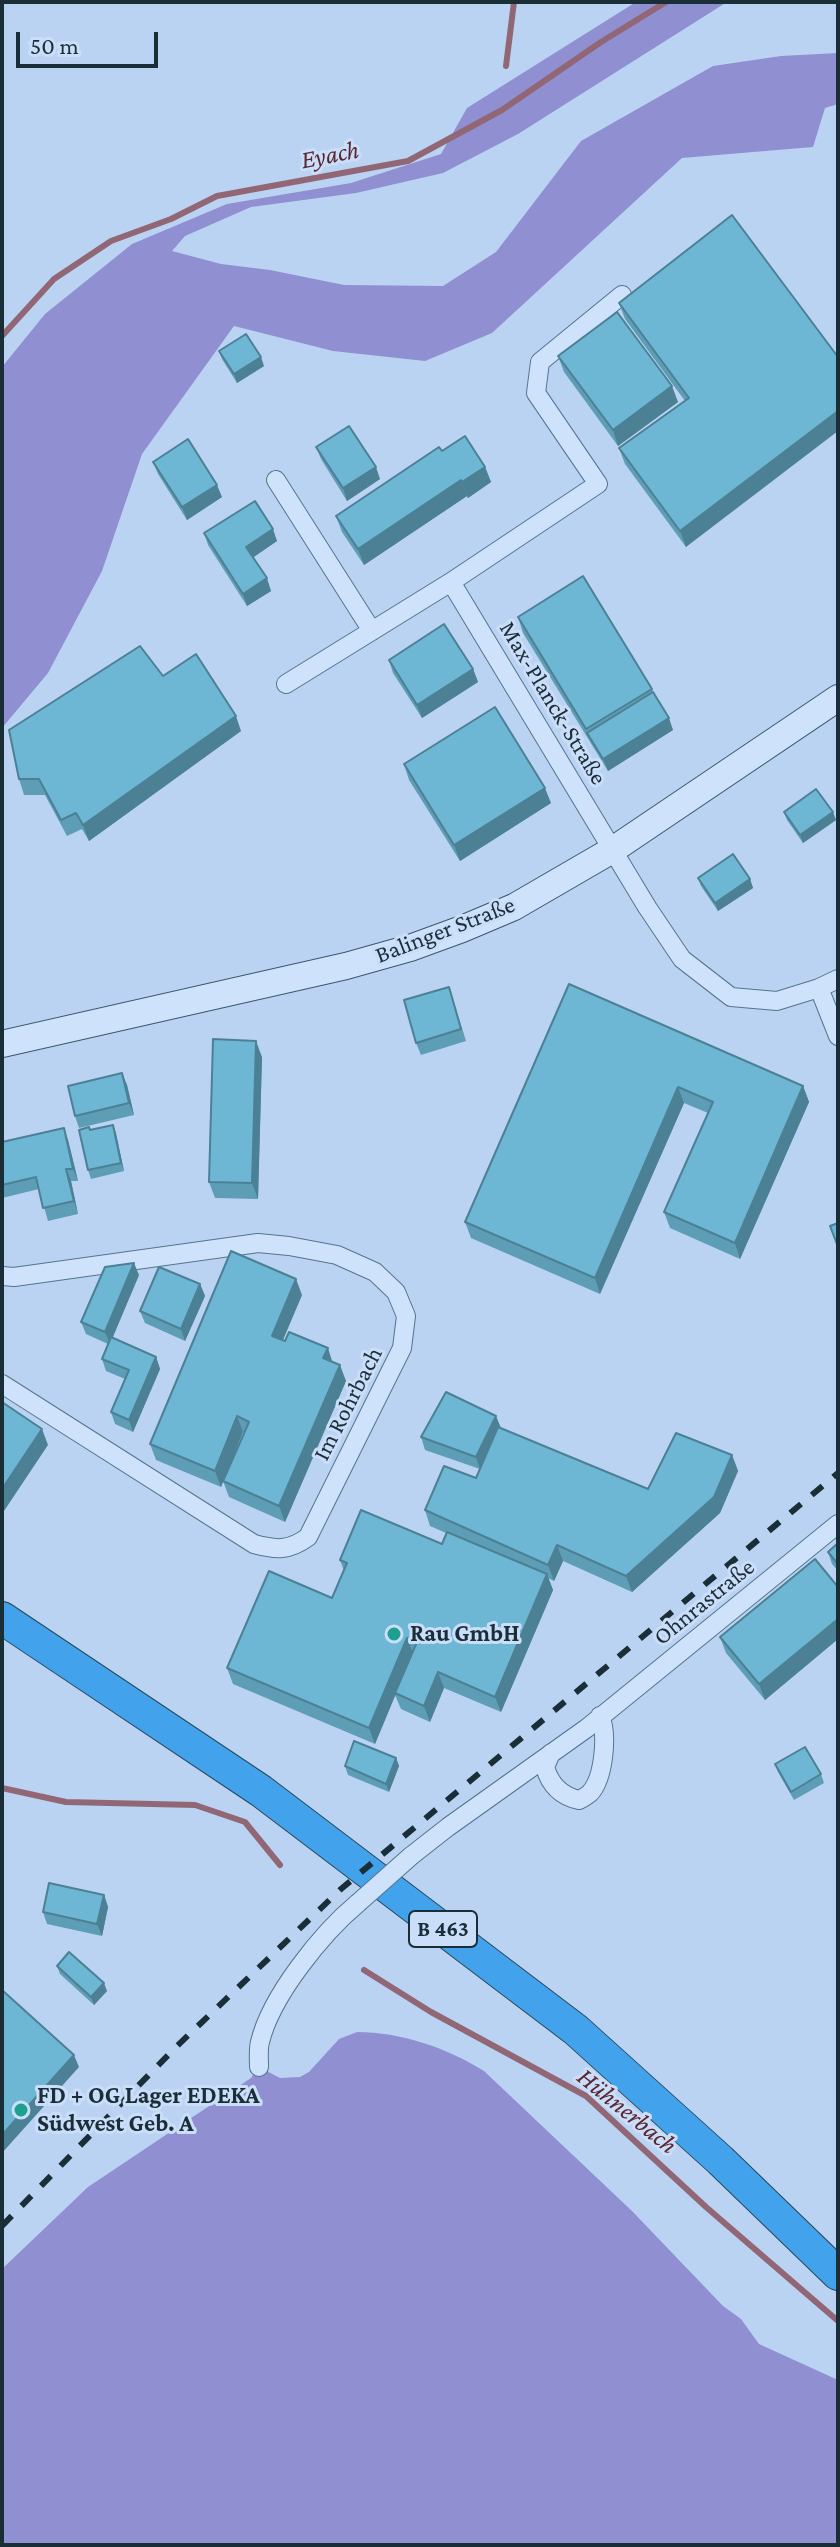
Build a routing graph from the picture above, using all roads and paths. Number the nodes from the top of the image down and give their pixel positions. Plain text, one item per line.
1 (622, 295) dead end
2 (276, 480) dead end
3 (451, 582) junction
4 (372, 631) junction
5 (286, 684) dead end
6 (838, 698) edge
7 (614, 849) junction
8 (838, 979) edge
9 (819, 988) junction
10 (838, 1036) edge
11 (2, 1044) edge
12 (2, 1276) edge
13 (2, 1384) edge
14 (838, 1524) edge
15 (6, 1624) edge
16 (600, 1716) junction
17 (551, 1753) junction
18 (259, 2067) dead end
19 (838, 2274) edge

1 - 3 street
2 - 4 street
3 - 4 street
3 - 7 street, Max-Planck-Straße
4 - 5 street
6 - 7 main road, Balinger Straße
7 - 9 street, Max-Planck-Straße
7 - 11 main road, Balinger Straße
8 - 9 street, Max-Planck-Straße
9 - 10 street
12 - 13 street, Im Rohrbach
14 - 16 street, Ohnrastraße
15 - 19 highway, B 463
16 - 17 street, Ohnrastraße
16 - 17 street
17 - 18 street, Ohnrastraße, bridge

